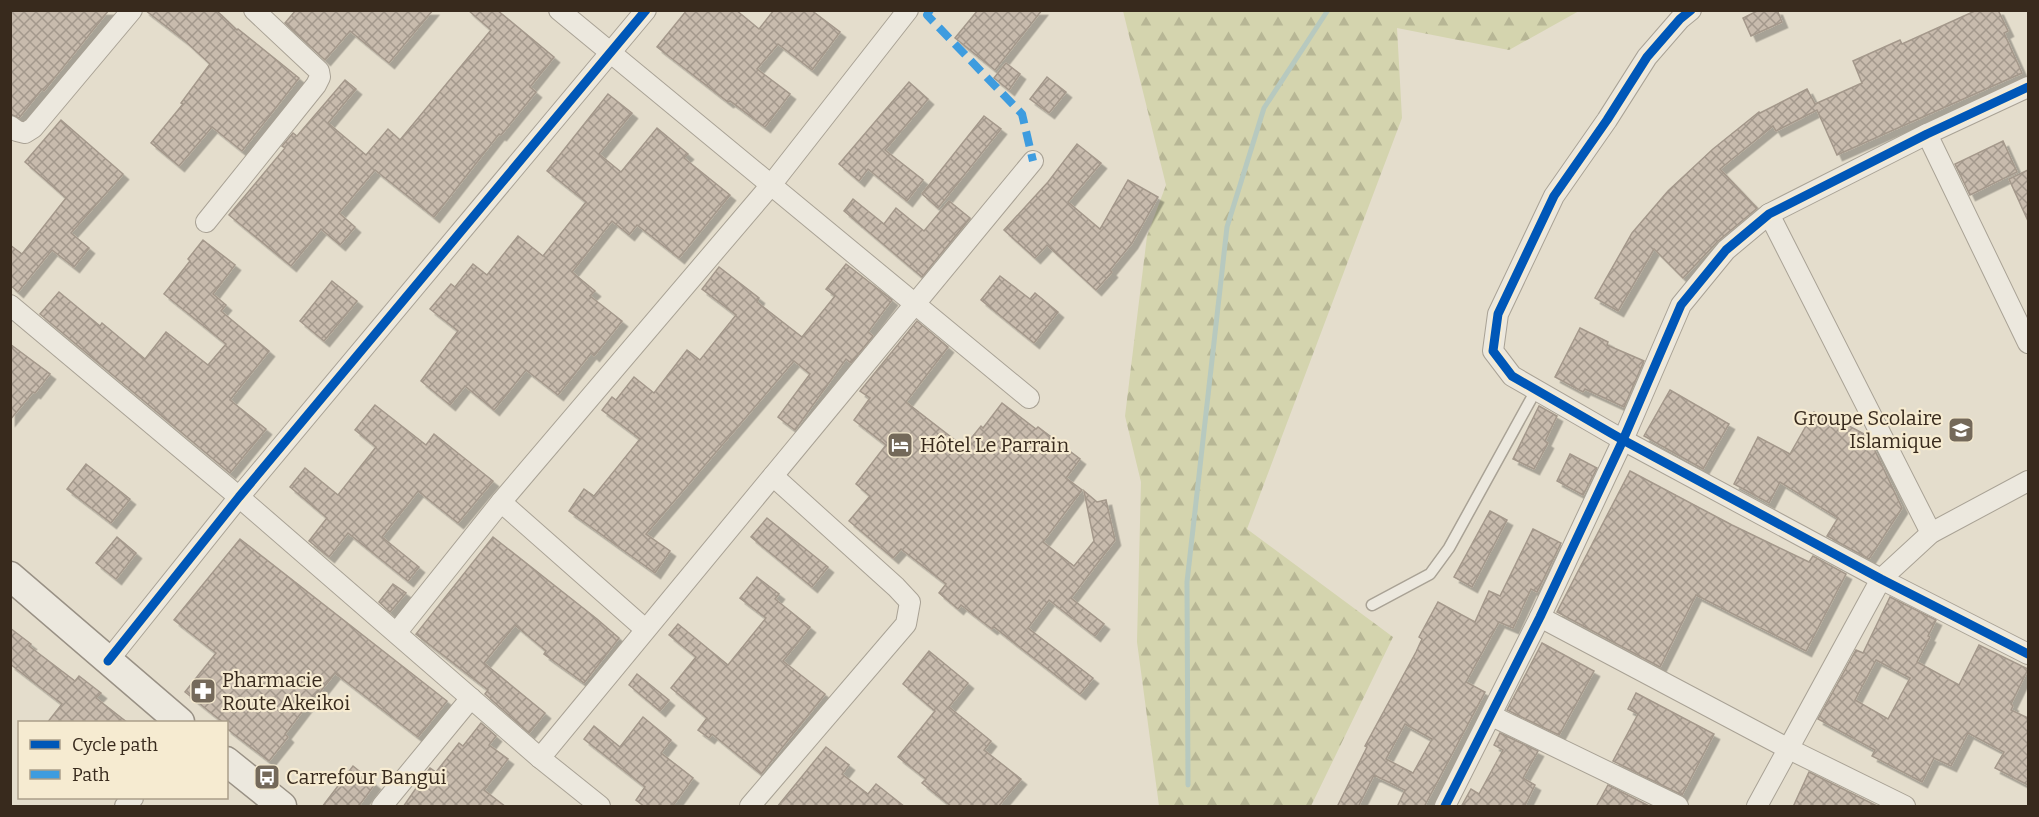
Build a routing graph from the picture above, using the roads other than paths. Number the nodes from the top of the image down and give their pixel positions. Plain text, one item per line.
1 (132, 10) edge
2 (254, 10) edge
3 (559, 10) edge
4 (646, 10) edge
5 (908, 10) edge
6 (1691, 10) edge
7 (609, 53) junction
8 (2028, 87) edge
9 (10, 126) edge
10 (1927, 134) junction
11 (1033, 161) dead end
12 (771, 185) junction
13 (1769, 214) junction
14 (206, 222) dead end
15 (914, 302) junction
16 (10, 305) edge
17 (2028, 343) edge
18 (1536, 390) junction
19 (1029, 398) dead end
20 (1623, 440) junction
21 (773, 476) junction
22 (2028, 482) edge
23 (239, 497) junction
24 (501, 502) junction
25 (1931, 533) junction
26 (10, 576) edge
27 (1881, 579) junction
28 (1372, 605) dead end
29 (1540, 617) junction
30 (645, 629) junction
31 (397, 632) junction
32 (2028, 654) edge
33 (108, 661) junction
34 (471, 698) junction
35 (1492, 716) junction
36 (178, 721) edge
37 (1787, 748) junction
38 (540, 758) junction
39 (228, 763) edge
40 (282, 807) edge
41 (382, 807) edge
42 (600, 807) edge
43 (750, 807) edge
44 (1445, 807) edge
45 (1678, 807) edge
46 (1757, 807) edge
47 (1905, 807) edge

1 - 9 street
2 - 14 street
3 - 7 street
4 - 7 street
5 - 12 street
6 - 18 street
7 - 12 street
7 - 23 street
8 - 10 street
10 - 13 street
10 - 17 street
11 - 15 street
12 - 15 street
12 - 24 street
13 - 20 street
13 - 25 street
15 - 19 street
15 - 21 street
16 - 23 street
18 - 20 street
18 - 28 lane
20 - 27 street
20 - 29 street
21 - 30 street
21 - 43 street
22 - 25 street
23 - 31 street
23 - 33 street
24 - 30 street
24 - 31 street
25 - 27 street
26 - 33 street
27 - 32 street
27 - 37 street
29 - 35 street
29 - 37 street
30 - 38 street
31 - 34 street
33 - 36 street
34 - 38 street
34 - 41 street
35 - 44 street
35 - 45 street
37 - 46 street
37 - 47 street
38 - 42 street
39 - 40 street

